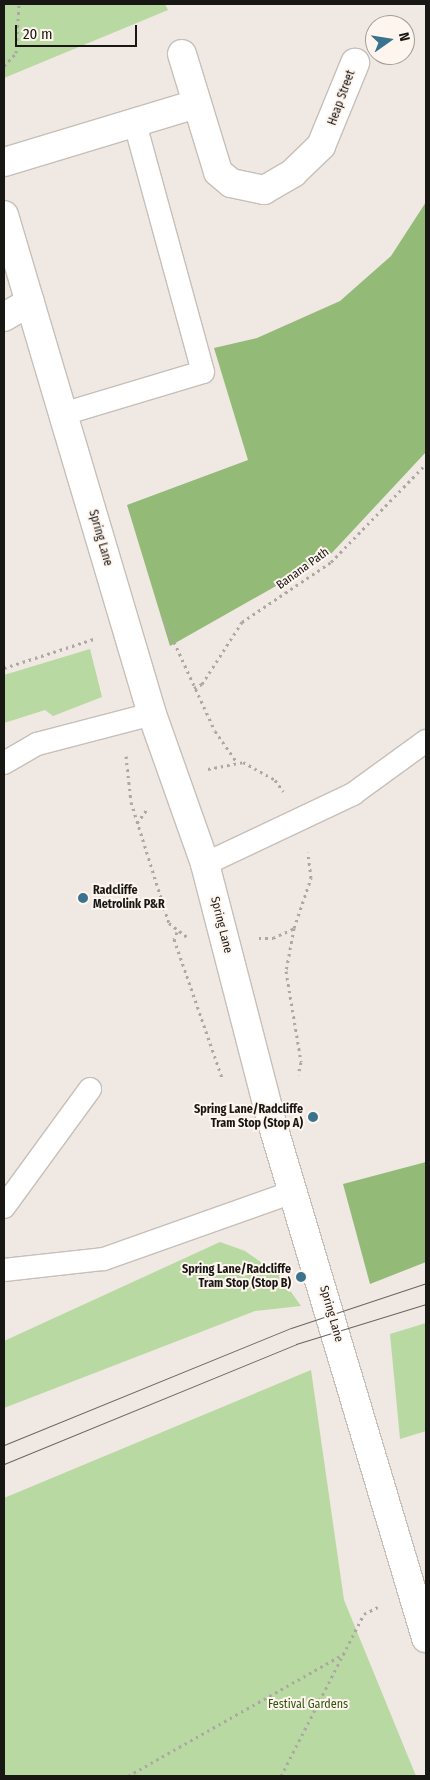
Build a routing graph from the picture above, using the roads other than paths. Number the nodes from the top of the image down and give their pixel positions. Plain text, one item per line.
1 (182, 54) dead end
2 (355, 63) dead end
3 (196, 104) junction
4 (135, 123) junction
5 (4, 162) edge
6 (4, 215) edge
7 (30, 302) junction
8 (4, 317) edge
9 (63, 414) junction
10 (152, 714) junction
11 (426, 741) edge
12 (4, 763) edge
13 (205, 864) junction
14 (90, 1089) dead end
15 (293, 1192) junction
16 (4, 1207) edge
17 (4, 1270) edge
18 (426, 1638) edge

1 - 3 main road, Heap Street
2 - 3 main road, Heap Street
3 - 4 main road
4 - 5 main road
4 - 9 lane
6 - 7 main road, Spring Lane
7 - 8 main road
7 - 9 main road, Spring Lane
9 - 10 main road, Spring Lane
10 - 12 lane
10 - 13 main road, Spring Lane
11 - 13 lane
13 - 15 main road, Spring Lane
14 - 16 lane
15 - 17 lane
15 - 18 main road, Spring Lane

